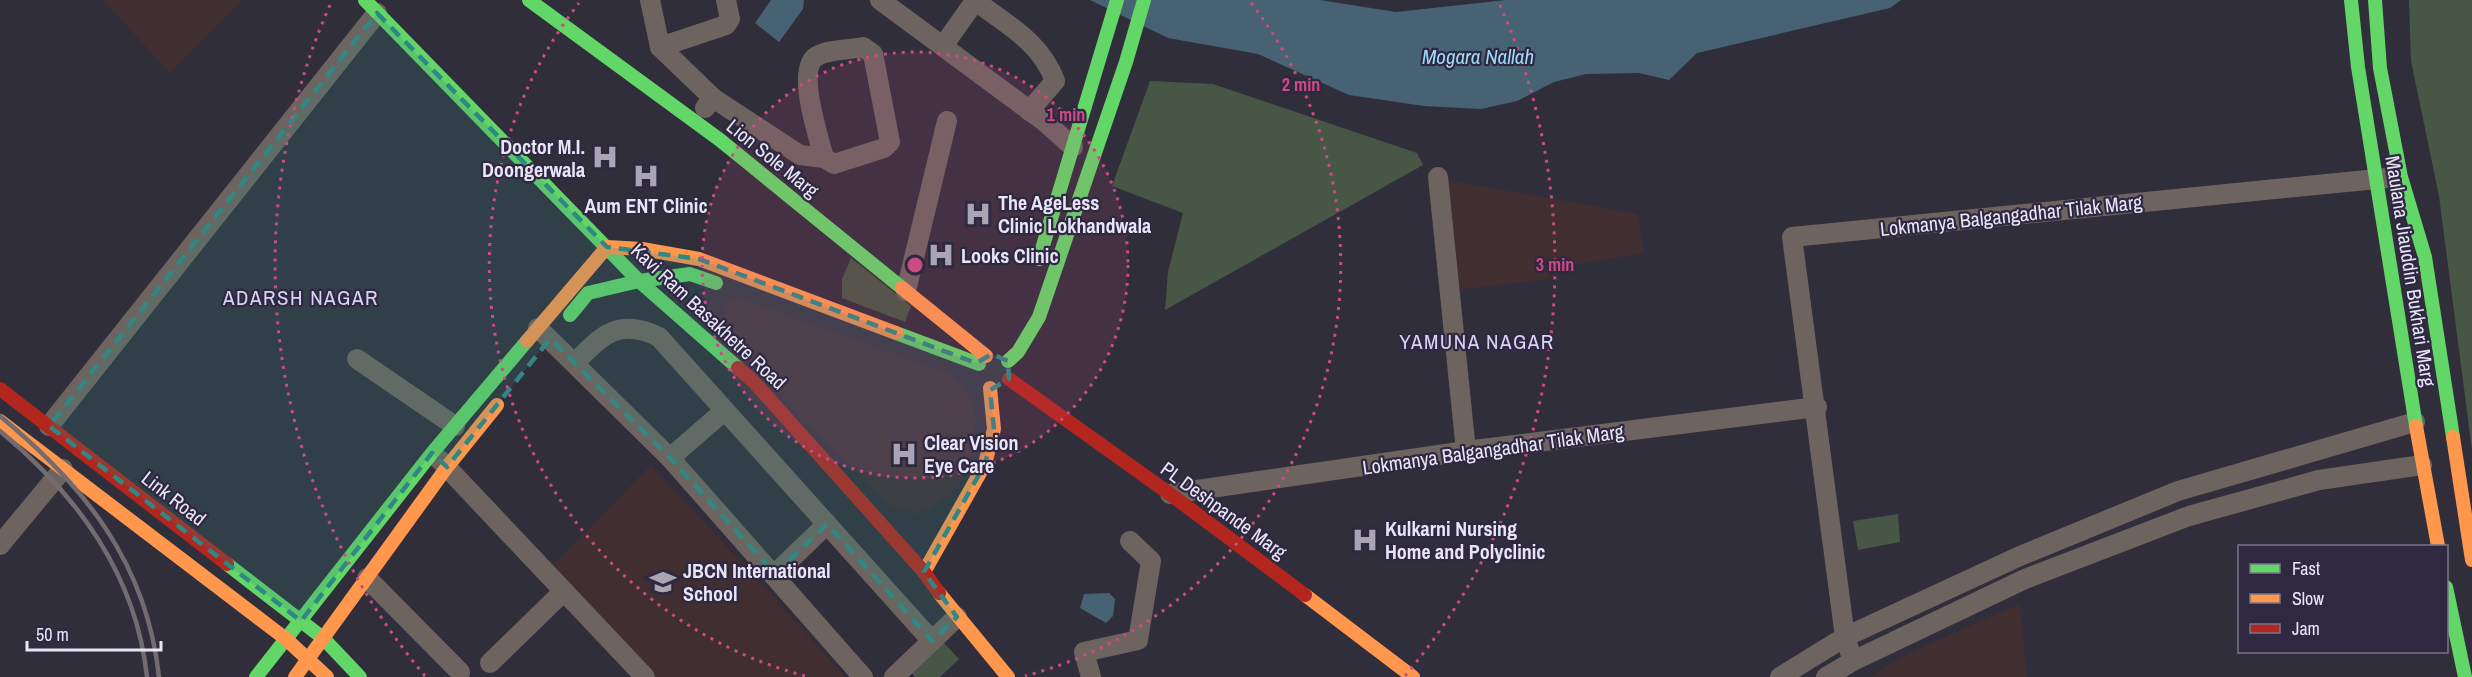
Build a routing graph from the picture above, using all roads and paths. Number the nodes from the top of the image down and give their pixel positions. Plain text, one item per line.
1 (529, 0) edge
2 (650, 0) edge
3 (726, 0) edge
4 (880, 0) edge
5 (975, 0) edge
6 (1117, 0) edge
7 (1144, 0) edge
8 (2351, 0) edge
9 (2375, 0) edge
10 (371, 7) edge
11 (660, 46) junction
12 (943, 46) junction
13 (713, 98) junction
14 (1029, 111) junction
15 (947, 121) dead end
16 (696, 123) junction
17 (1073, 147) junction
18 (824, 158) junction
19 (1438, 177) dead end
20 (2401, 177) junction
21 (2378, 179) junction
22 (608, 247) junction
23 (1036, 268) dead end
24 (639, 281) junction
25 (733, 289) dead end
26 (906, 291) junction
27 (788, 308) dead end
28 (544, 339) junction
29 (992, 358) junction
30 (357, 359) dead end
31 (575, 363) junction
32 (1009, 379) junction
33 (0, 388) edge
34 (990, 388) junction
35 (507, 394) dead end
36 (1816, 407) junction
37 (724, 411) junction
38 (0, 421) edge
39 (2415, 422) junction
40 (49, 426) junction
41 (455, 426) junction
42 (1466, 451) junction
43 (432, 453) junction
44 (670, 458) junction
45 (99, 464) junction
46 (2422, 465) junction
47 (447, 467) junction
48 (63, 469) junction
49 (83, 484) junction
50 (1170, 494) junction
51 (827, 524) junction
52 (1130, 541) dead end
53 (0, 545) edge
54 (2438, 545) edge
55 (2472, 560) edge
56 (924, 572) junction
57 (775, 574) junction
58 (367, 578) junction
59 (564, 591) junction
60 (2448, 596) edge
61 (957, 617) junction
62 (301, 621) junction
63 (1845, 637) junction
64 (323, 638) junction
65 (286, 639) junction
66 (932, 641) junction
67 (309, 658) junction
68 (1853, 661) junction
69 (490, 663) dead end
70 (460, 672) dead end
71 (901, 675) edge
72 (641, 676) edge
73 (256, 677) edge
74 (295, 677) edge
75 (327, 677) edge
76 (360, 677) edge
77 (863, 677) edge
78 (1008, 677) edge
79 (1090, 677) edge
80 (1413, 677) edge
81 (1780, 677) edge
82 (1826, 677) edge
83 (2465, 677) edge

1 - 16 street, Lion Sole Marg
2 - 11 street
3 - 11 street
4 - 12 street
5 - 12 street
5 - 14 street
6 - 17 street
7 - 29 street
8 - 21 street, Maulana Jiauddin Bukhari Marg
9 - 20 street
10 - 22 street, Kavi Ram Basakhetre Road
10 - 40 street
11 - 13 street
12 - 14 street
13 - 16 street
13 - 18 street
14 - 17 street
15 - 26 street
16 - 26 street, Lion Sole Marg
17 - 23 street
18 - 18 street
19 - 42 street
20 - 21 street, Lokmanya Balgangadhar Tilak Marg
20 - 55 street
21 - 36 street, Lokmanya Balgangadhar Tilak Marg
21 - 39 street, Maulana Jiauddin Bukhari Marg
22 - 24 street, Kavi Ram Basakhetre Road
22 - 28 street
22 - 29 street
24 - 25 street
24 - 28 street
24 - 56 street, Kavi Ram Basakhetre Road
26 - 29 street, Lion Sole Marg
27 - 29 street
28 - 31 street
28 - 41 street
29 - 32 street
29 - 34 street, Lion Sole Marg
30 - 41 street
31 - 37 street
31 - 44 street
32 - 34 street
32 - 50 street, PL Deshpande Marg
33 - 40 street, Link Road
34 - 56 street
35 - 47 street
36 - 42 street, Lokmanya Balgangadhar Tilak Marg
36 - 63 street, Lokmanya Balgangadhar Tilak Marg
37 - 44 street
37 - 51 street
38 - 48 street
39 - 46 street, Maulana Jiauddin Bukhari Marg
39 - 63 street
40 - 45 street, Link Road
41 - 43 street
42 - 50 street, Lokmanya Balgangadhar Tilak Marg
43 - 47 street
43 - 62 street
44 - 57 street
45 - 49 street
45 - 62 street, Link Road
46 - 54 street, Maulana Jiauddin Bukhari Marg
46 - 68 street
47 - 58 street
47 - 59 street
48 - 49 street
48 - 53 street
49 - 65 street
50 - 80 street, PL Deshpande Marg
51 - 57 street
51 - 66 street
52 - 79 street
56 - 61 street, Kavi Ram Basakhetre Road
57 - 77 street
58 - 64 street
58 - 70 street
59 - 69 street
59 - 72 street
60 - 83 street
61 - 66 street
61 - 78 street, Kavi Ram Basakhetre Road
62 - 64 street, Link Road
62 - 65 street
63 - 68 street, Lokmanya Balgangadhar Tilak Marg
63 - 81 street
64 - 67 street
64 - 76 street, Link Road
65 - 67 street
65 - 73 street
66 - 71 street
67 - 74 street
67 - 75 street
68 - 82 street

